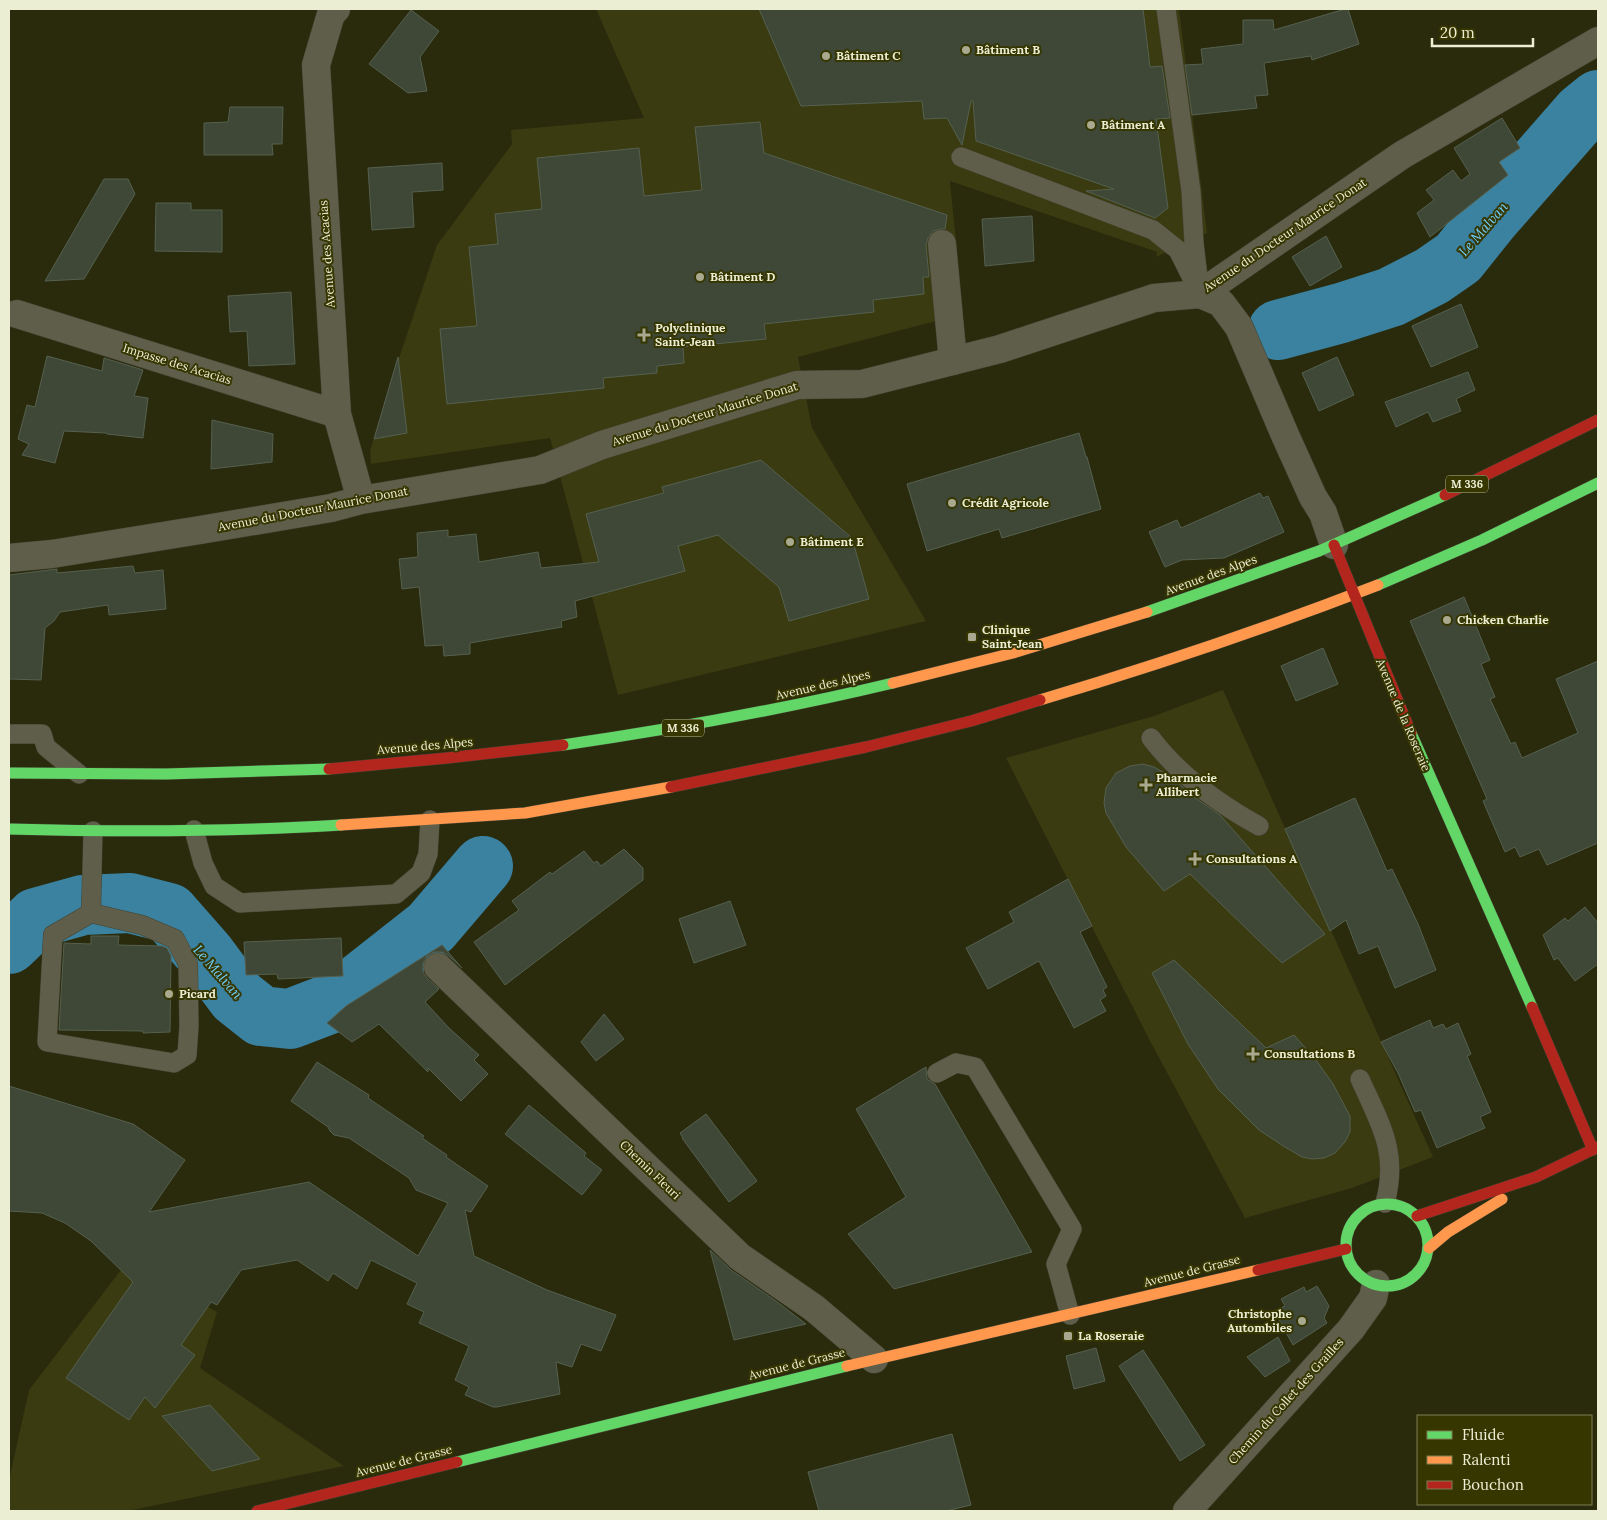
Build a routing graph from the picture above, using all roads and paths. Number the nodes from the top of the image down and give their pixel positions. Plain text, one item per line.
1 (336, 9) edge
2 (1166, 9) edge
3 (1598, 41) edge
4 (961, 157) dead end
5 (942, 244) dead end
6 (1200, 294) junction
7 (17, 314) dead end
8 (953, 361) junction
9 (337, 414) junction
10 (1598, 420) edge
11 (1598, 483) edge
12 (361, 500) junction
13 (1334, 545) junction
14 (9, 558) edge
15 (1354, 595) junction
16 (9, 734) edge
17 (1151, 738) dead end
18 (9, 773) edge
19 (80, 774) junction
20 (430, 820) junction
21 (1259, 826) dead end
22 (9, 829) edge
23 (194, 830) junction
24 (93, 831) junction
25 (91, 913) junction
26 (438, 967) dead end
27 (937, 1073) dead end
28 (1360, 1079) dead end
29 (1595, 1149) edge
30 (1536, 1177) junction
31 (1385, 1203) junction
32 (1418, 1216) junction
33 (1346, 1248) junction
34 (1429, 1248) junction
35 (1376, 1284) junction
36 (1070, 1315) junction
37 (874, 1359) junction
38 (257, 1511) edge
39 (1187, 1511) edge

1 - 9 street, Avenue des Acacias
2 - 6 lane
3 - 6 street, Avenue du Docteur Maurice Donat
4 - 6 lane
5 - 8 street
6 - 8 street, Avenue du Docteur Maurice Donat
6 - 13 street, Avenue de la Roseraie
7 - 9 street, Impasse des Acacias
8 - 12 street, Avenue du Docteur Maurice Donat
9 - 12 street, Avenue des Acacias
10 - 13 main road, Avenue des Alpes / M 336
11 - 15 main road
12 - 14 street, Avenue du Docteur Maurice Donat
13 - 15 main road, Avenue de la Roseraie
13 - 19 main road, Avenue des Alpes / M 336
15 - 20 main road
15 - 29 main road, Avenue de la Roseraie
16 - 19 lane
17 - 21 lane
18 - 19 main road, Avenue des Alpes / M 336
20 - 23 main road
20 - 23 lane
22 - 24 main road
23 - 24 main road
24 - 25 lane
25 - 25 lane
26 - 37 street, Chemin Fleuri
27 - 36 lane
28 - 31 lane
29 - 30 main road
30 - 32 main road
30 - 34 main road
31 - 32 main road
31 - 33 main road
32 - 34 main road
33 - 35 main road
33 - 36 main road, Avenue de Grasse
34 - 35 main road
35 - 39 street, Chemin du Collet des Grailles
36 - 37 main road, Avenue de Grasse
37 - 38 main road, Avenue de Grasse

